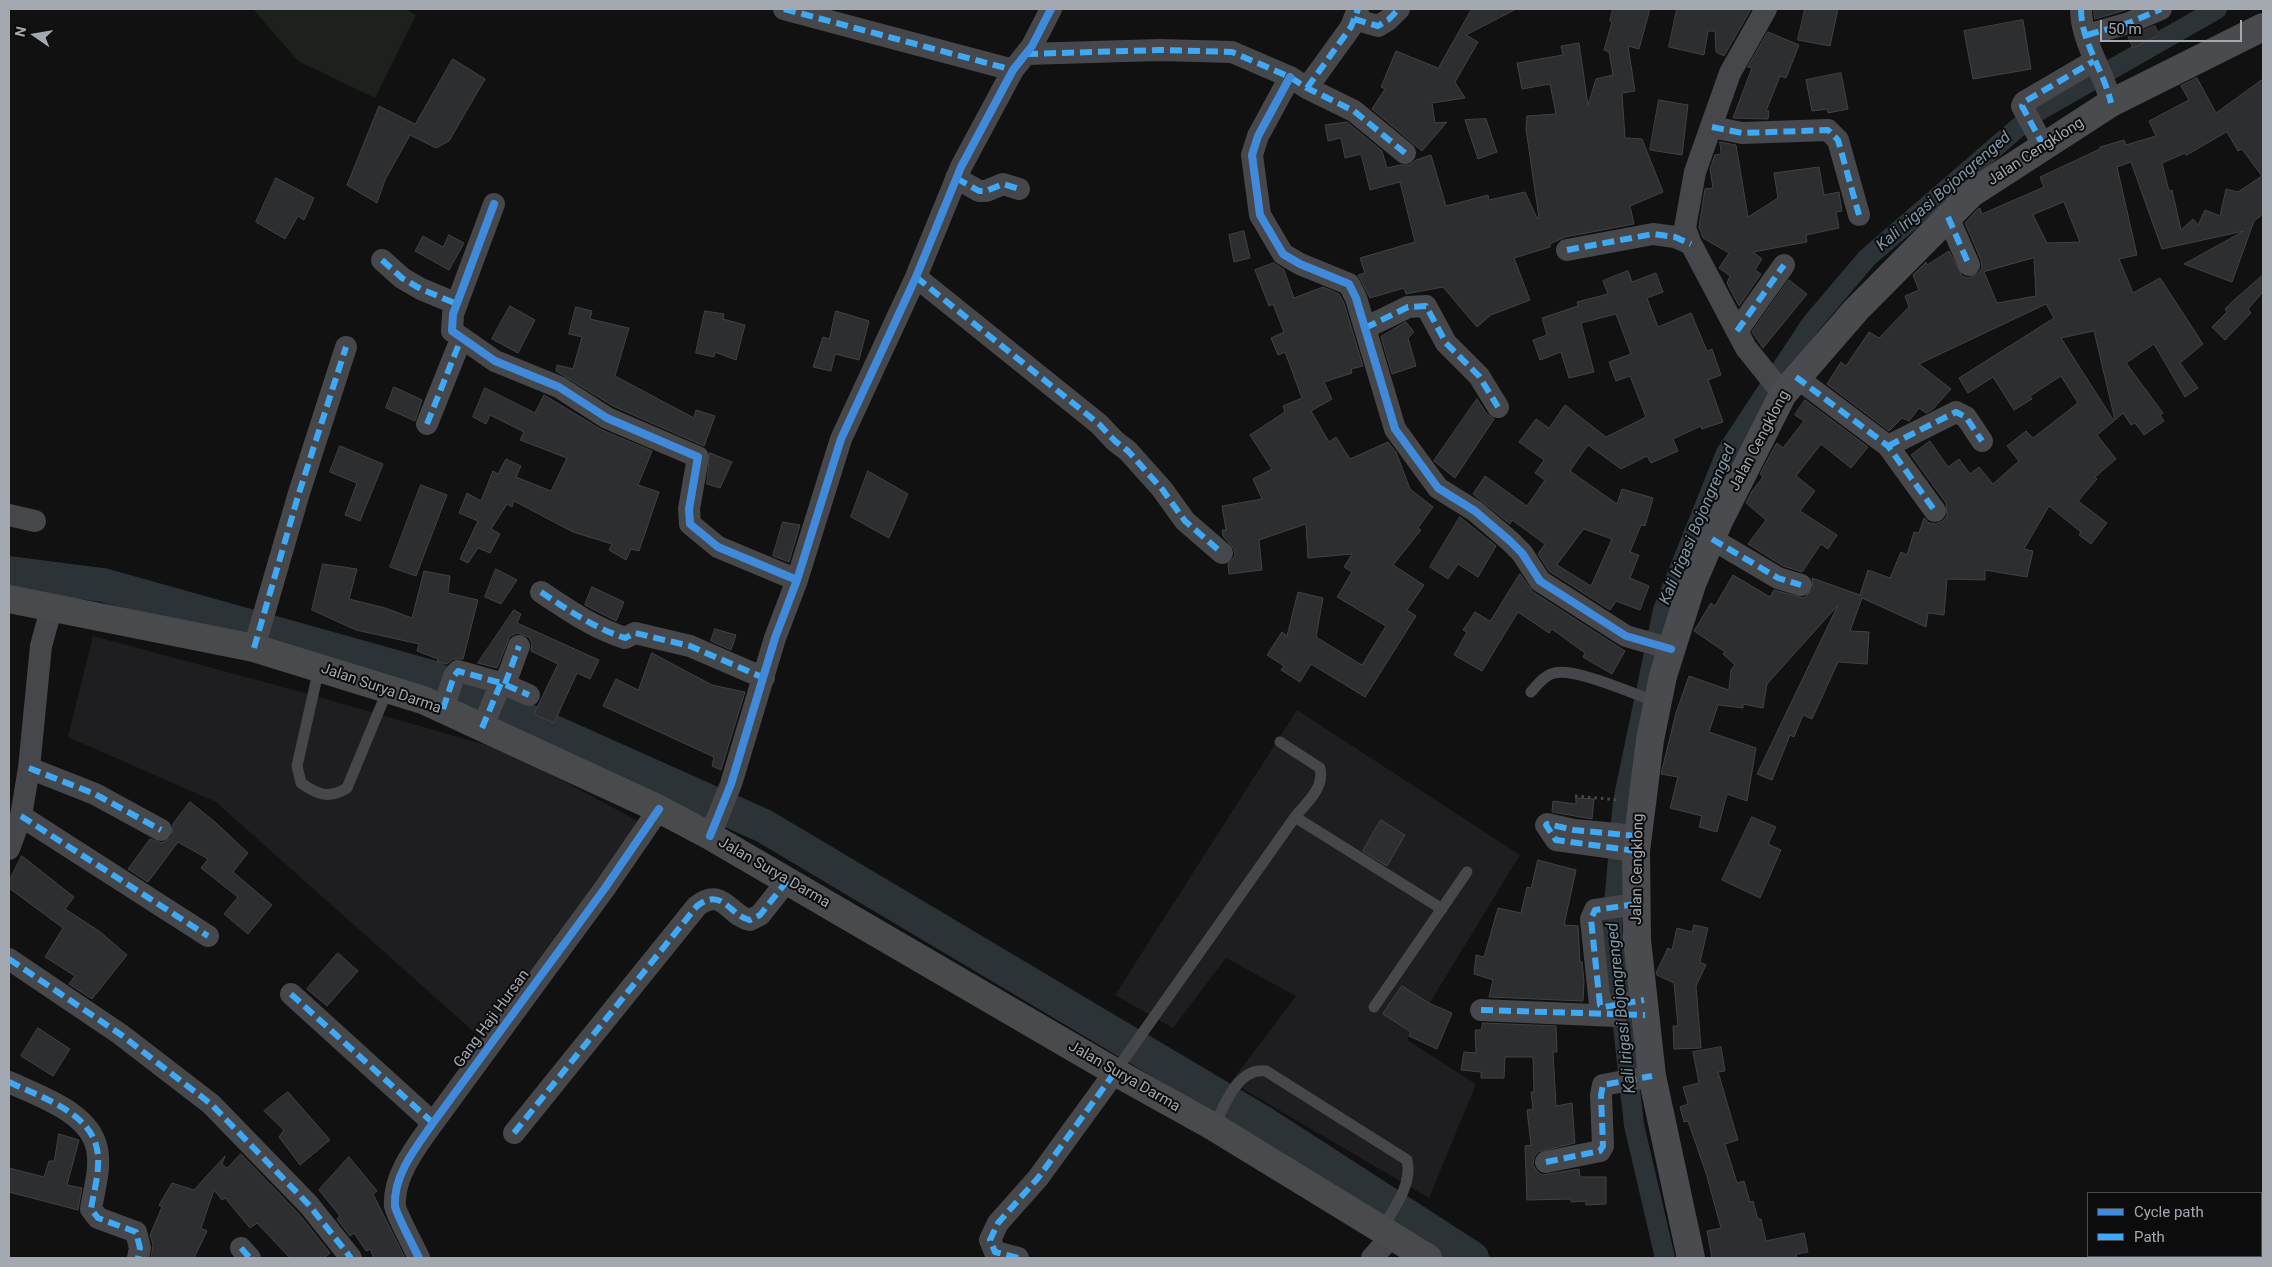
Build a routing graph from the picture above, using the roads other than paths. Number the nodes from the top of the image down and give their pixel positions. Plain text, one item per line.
1 (784, 9) edge
2 (1051, 9) edge
3 (1399, 9) edge
4 (1766, 9) edge
5 (2081, 9) edge
6 (2160, 9) edge
7 (1356, 14) edge
8 (2263, 27) edge
9 (2087, 35) junction
10 (1020, 62) junction
11 (2095, 63) junction
12 (1298, 83) junction
13 (2109, 97) junction
14 (1712, 127) junction
15 (2041, 140) junction
16 (1405, 153) dead end
17 (956, 178) junction
18 (1019, 190) dead end
19 (494, 204) dead end
20 (1859, 215) dead end
21 (1948, 217) junction
22 (1691, 244) junction
23 (1567, 250) dead end
24 (382, 260) dead end
25 (1784, 265) dead end
26 (1969, 265) dead end
27 (916, 277) junction
28 (457, 304) junction
29 (1365, 328) junction
30 (461, 339) junction
31 (1741, 339) junction
32 (346, 347) dead end
33 (1785, 385) junction
34 (1498, 407) dead end
35 (427, 424) dead end
36 (1982, 441) dead end
37 (1888, 446) junction
38 (1935, 511) dead end
39 (9, 515) edge
40 (35, 521) dead end
41 (1712, 539) junction
42 (1222, 553) dead end
43 (797, 580) junction
44 (1801, 585) dead end
45 (541, 592) dead end
46 (9, 599) edge
47 (52, 606) junction
48 (255, 643) junction
49 (519, 646) dead end
50 (1665, 648) junction
51 (319, 668) junction
52 (764, 678) junction
53 (501, 685) junction
54 (388, 689) junction
55 (1531, 692) dead end
56 (529, 696) dead end
57 (1654, 701) junction
58 (445, 704) junction
59 (485, 721) junction
60 (1280, 742) dead end
61 (29, 768) junction
62 (659, 809) junction
63 (21, 816) junction
64 (1294, 817) junction
65 (714, 826) junction
66 (161, 830) dead end
67 (1573, 836) dead end
68 (1630, 843) junction
69 (9, 849) edge
70 (1467, 872) dead end
71 (787, 881) junction
72 (1632, 905) junction
73 (1442, 909) junction
74 (208, 936) dead end
75 (9, 959) edge
76 (291, 994) dead end
77 (1374, 1007) dead end
78 (1639, 1008) junction
79 (1481, 1010) dead end
80 (1609, 1010) junction
81 (1117, 1070) junction
82 (1647, 1077) junction
83 (9, 1082) edge
84 (1218, 1118) junction
85 (433, 1123) junction
86 (514, 1133) dead end
87 (1546, 1162) dead end
88 (1386, 1229) junction
89 (138, 1258) edge
90 (351, 1258) edge
91 (419, 1258) edge
92 (1018, 1258) edge
93 (1372, 1258) edge
94 (1428, 1258) edge
95 (1691, 1258) edge

1 - 10 street
2 - 10 street
3 - 7 street
4 - 14 street
5 - 9 street
6 - 9 street
7 - 12 street
8 - 13 main road, Jalan Cengklong
9 - 11 street
10 - 12 street
10 - 17 street
11 - 13 street
11 - 15 street
12 - 16 street
12 - 29 street
13 - 15 main road, Jalan Cengklong
14 - 20 street
14 - 22 street
15 - 21 main road, Jalan Cengklong
17 - 18 street
17 - 27 street
19 - 28 street
21 - 26 street
21 - 33 main road, Jalan Cengklong
22 - 23 street
22 - 31 street
24 - 28 street
25 - 31 street
27 - 42 street
27 - 43 street
28 - 30 street
29 - 34 street
29 - 50 street
30 - 35 street
30 - 43 street
31 - 33 street
32 - 48 street
33 - 37 street
33 - 41 main road, Jalan Cengklong
36 - 37 street
37 - 38 street
39 - 40 street
41 - 44 street
41 - 50 main road, Jalan Cengklong
43 - 52 street
45 - 52 street
46 - 47 main road, Jalan Surya Darma
47 - 48 main road, Jalan Surya Darma
47 - 61 street
48 - 51 main road, Jalan Surya Darma
49 - 53 street
50 - 57 main road, Jalan Cengklong
51 - 54 main road, Jalan Surya Darma
51 - 54 lane
52 - 65 street
53 - 56 street
53 - 58 street
53 - 59 street
54 - 58 main road, Jalan Surya Darma
55 - 57 lane
57 - 68 main road, Jalan Cengklong
58 - 59 main road, Jalan Surya Darma
59 - 62 main road, Jalan Surya Darma
60 - 64 lane
61 - 63 street
61 - 66 street
62 - 65 main road, Jalan Surya Darma
62 - 85 street, Gang Haji Hursan
63 - 69 street
63 - 74 street
64 - 73 lane
64 - 81 lane
65 - 71 main road, Jalan Surya Darma
67 - 68 street
68 - 72 main road, Jalan Cengklong
70 - 73 lane
71 - 81 main road, Jalan Surya Darma
71 - 86 street
72 - 78 main road, Jalan Cengklong
72 - 80 street
73 - 77 lane
75 - 90 street
76 - 85 street
78 - 80 street
78 - 82 main road, Jalan Cengklong
79 - 80 street
81 - 84 main road, Jalan Surya Darma
81 - 92 street
82 - 87 street
82 - 95 main road, Jalan Cengklong
83 - 89 street
84 - 88 main road, Jalan Surya Darma
84 - 88 lane
85 - 91 street, Gang Haji Hursan
88 - 93 street
88 - 94 main road, Jalan Surya Darma

